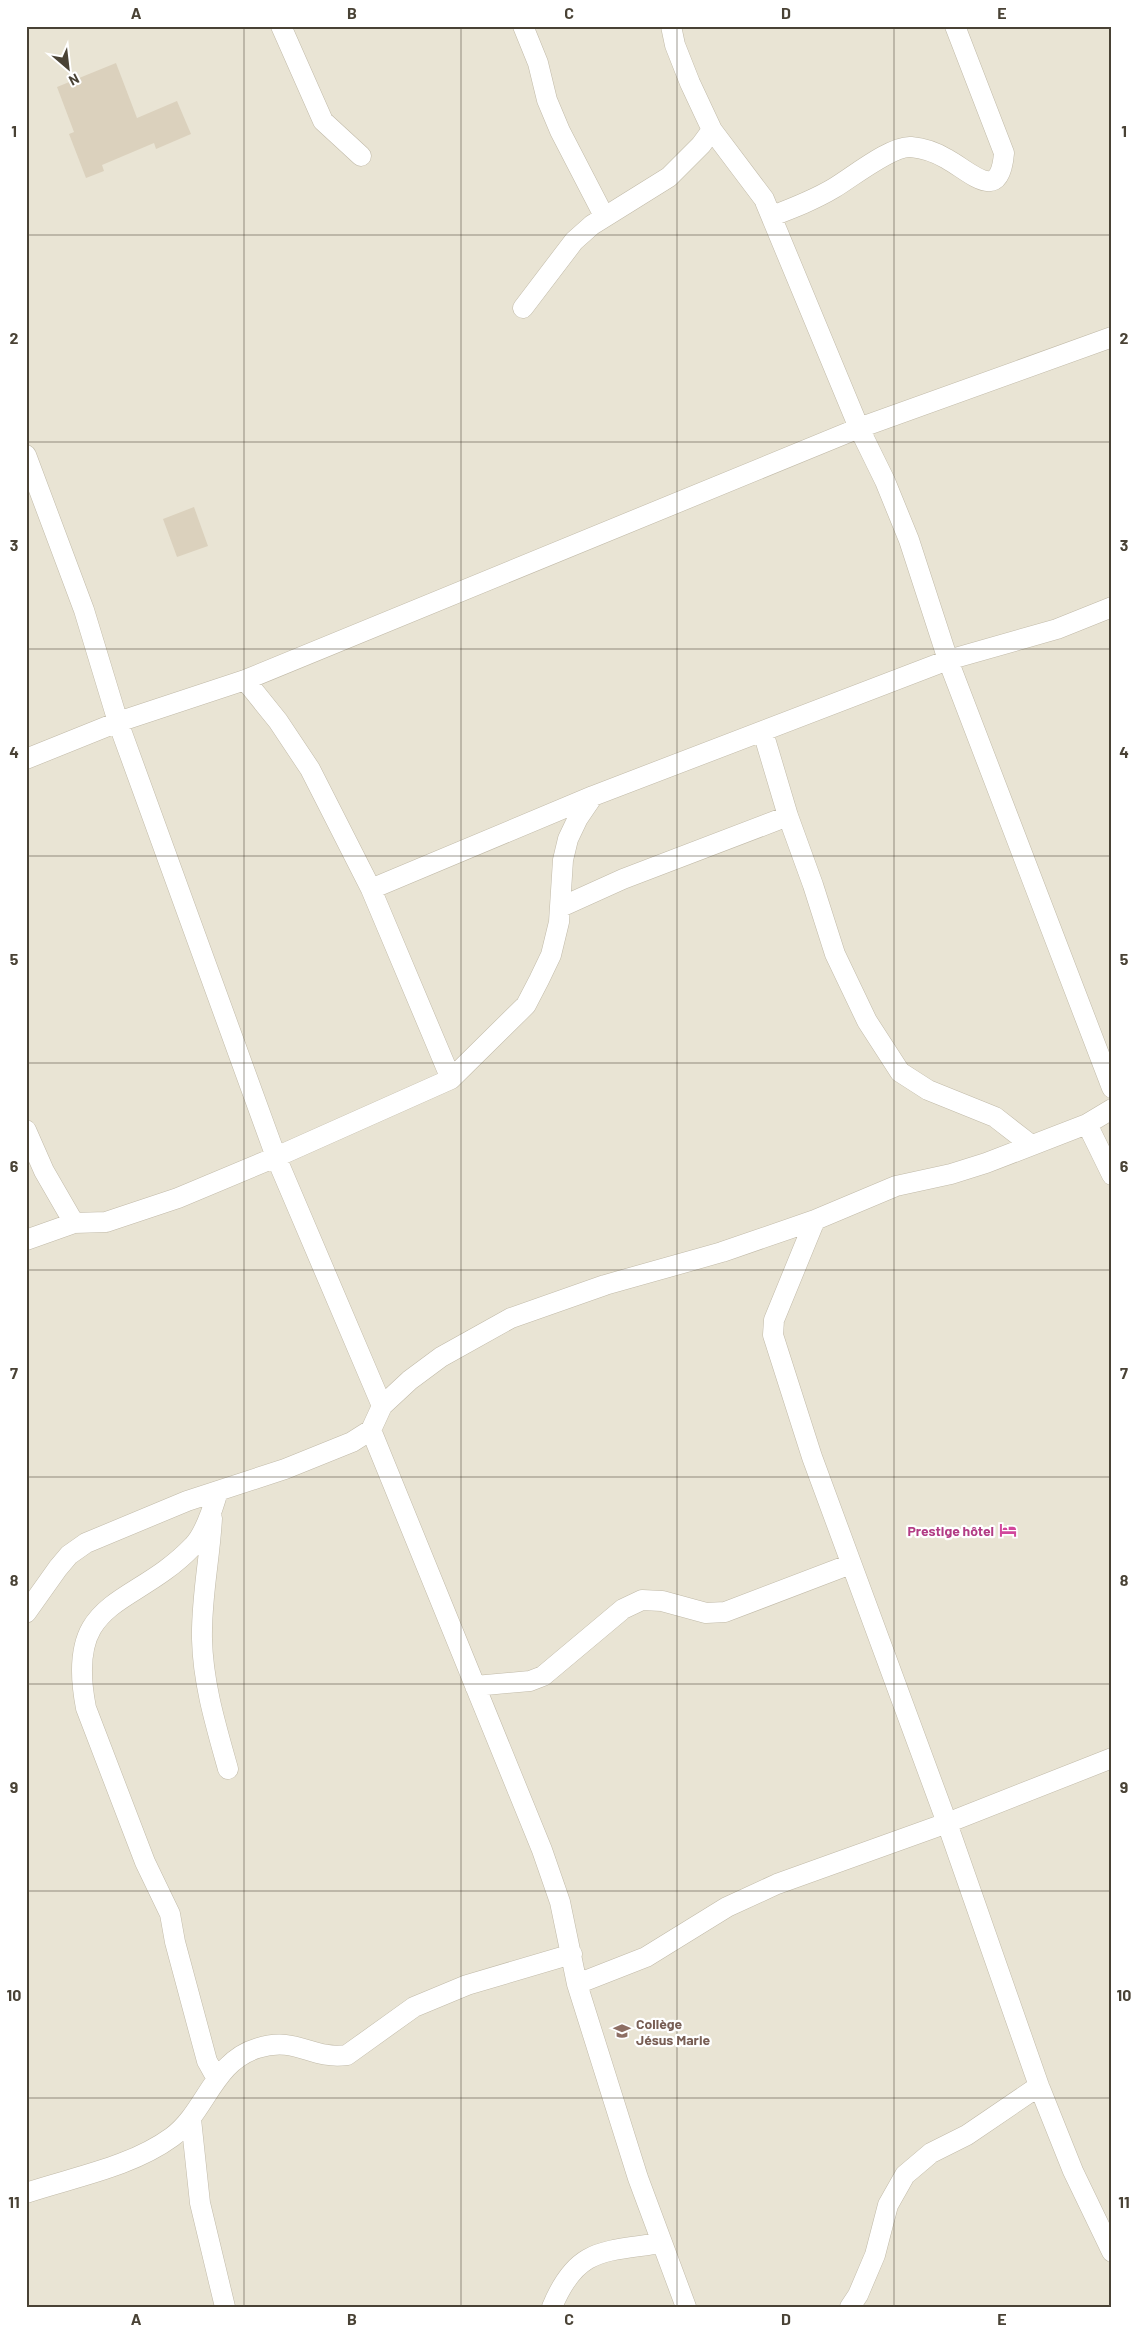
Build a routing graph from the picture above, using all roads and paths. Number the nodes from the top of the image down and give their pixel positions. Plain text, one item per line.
1 (281, 26) edge
2 (523, 26) edge
3 (671, 26) edge
4 (955, 26) edge
5 (712, 130) junction
6 (361, 156) dead end
7 (604, 216) junction
8 (772, 216) junction
9 (523, 308) dead end
10 (1112, 337) edge
11 (859, 428) junction
12 (26, 455) edge
13 (1112, 607) edge
14 (948, 660) junction
15 (245, 680) junction
16 (118, 722) junction
17 (763, 732) junction
18 (26, 759) edge
19 (593, 796) junction
20 (788, 816) junction
21 (371, 889) junction
22 (561, 907) junction
23 (451, 1079) junction
24 (1112, 1088) edge
25 (1112, 1109) edge
26 (1087, 1124) junction
27 (26, 1130) edge
28 (1031, 1146) junction
29 (276, 1157) junction
30 (1112, 1175) edge
31 (815, 1220) junction
32 (74, 1224) junction
33 (26, 1240) edge
34 (382, 1406) junction
35 (371, 1430) junction
36 (218, 1491) junction
37 (212, 1513) junction
38 (851, 1564) junction
39 (26, 1613) edge
40 (475, 1686) junction
41 (1112, 1758) edge
42 (228, 1769) dead end
43 (947, 1823) junction
44 (572, 1954) junction
45 (577, 1984) junction
46 (217, 2079) junction
47 (1039, 2086) junction
48 (190, 2119) junction
49 (26, 2194) edge
50 (661, 2243) junction
51 (1112, 2252) edge
52 (225, 2307) edge
53 (552, 2307) edge
54 (686, 2307) edge
55 (850, 2307) edge

1 - 6 street
2 - 7 street
3 - 5 street
4 - 8 street
5 - 7 street
5 - 8 street
7 - 9 street
8 - 11 street
10 - 11 street
11 - 14 street
11 - 15 street
12 - 16 street
13 - 14 street
14 - 17 street
14 - 24 street
15 - 16 street
15 - 21 street
16 - 18 street
16 - 29 street
17 - 19 street
17 - 20 street
19 - 21 street
19 - 22 street
20 - 22 street
20 - 28 street
21 - 23 street
22 - 23 street
23 - 29 street
25 - 26 street
26 - 28 street
26 - 30 street
27 - 32 street
28 - 31 street
29 - 32 street
29 - 34 street
31 - 34 street
31 - 38 street
32 - 33 street
34 - 35 street
35 - 36 street
35 - 40 street
36 - 37 street
36 - 39 street
37 - 42 street
37 - 46 street
38 - 40 street
38 - 43 street
40 - 44 street
41 - 43 street
43 - 45 street
43 - 47 street
44 - 45 street
44 - 46 street
45 - 50 street
46 - 48 street
47 - 51 street
47 - 55 street
48 - 49 street
48 - 52 street
50 - 53 street
50 - 54 street

